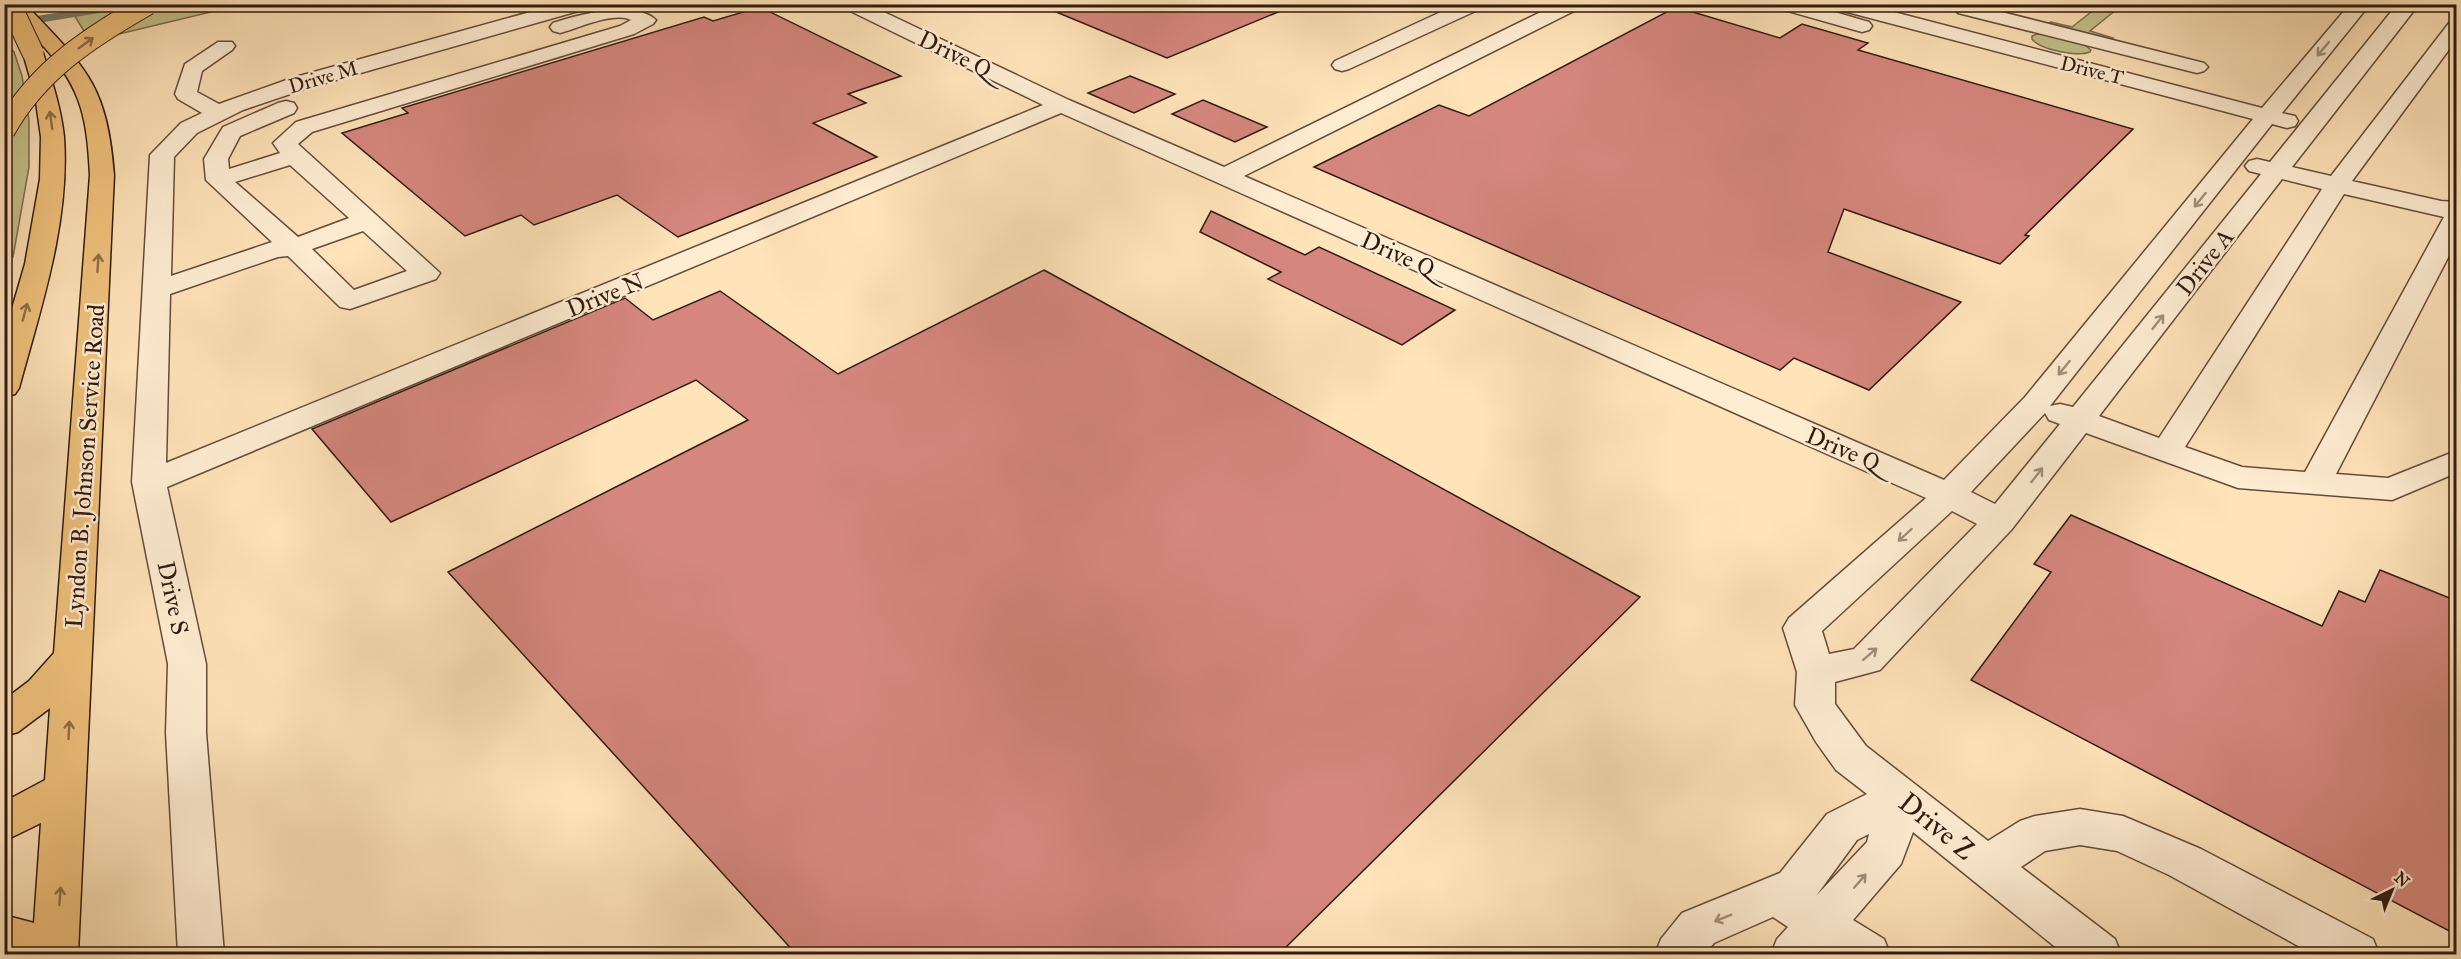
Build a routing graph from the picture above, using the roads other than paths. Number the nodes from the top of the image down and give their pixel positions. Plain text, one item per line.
1 (12, 4) edge
2 (148, 4) edge
3 (582, 4) edge
4 (851, 4) edge
5 (899, 4) edge
6 (1475, 4) edge
7 (1573, 4) edge
8 (1784, 4) edge
9 (1839, 4) edge
10 (2361, 4) edge
11 (2410, 4) edge
12 (1879, 9) edge
13 (1965, 9) dead end
14 (870, 14) junction
15 (2031, 26) junction
16 (2457, 27) edge
17 (1917, 45) dead end
18 (225, 46) dead end
19 (2110, 46) junction
20 (2003, 47) junction
21 (44, 50) junction
22 (1342, 65) dead end
23 (2197, 68) dead end
24 (2085, 69) junction
25 (2155, 87) junction
26 (317, 99) junction
27 (2128, 100) dead end
28 (1061, 105) junction
29 (218, 113) junction
30 (2267, 116) junction
31 (337, 117) junction
32 (2312, 128) junction
33 (4, 131) edge
34 (294, 156) junction
35 (2233, 159) junction
36 (2277, 171) junction
37 (1223, 177) junction
38 (218, 180) junction
39 (2337, 185) junction
40 (2457, 209) edge
41 (2457, 218) edge
42 (368, 220) junction
43 (158, 242) joint
44 (294, 247) junction
45 (156, 296) junction
46 (2087, 340) junction
47 (2131, 356) junction
48 (4, 388) edge
49 (2036, 404) junction
50 (2079, 421) junction
51 (2166, 452) junction
52 (2457, 461) edge
53 (149, 482) junction
54 (2315, 483) junction
55 (1948, 495) junction
56 (2000, 520) junction
57 (74, 655) junction
58 (1816, 672) junction
59 (4, 721) edge
60 (66, 789) junction
61 (4, 797) edge
62 (1901, 797) junction
63 (4, 823) edge
64 (1987, 866) junction
65 (1778, 896) junction
66 (4, 936) edge
67 (1808, 940) edge
68 (43, 954) edge
69 (55, 954) edge
70 (201, 954) edge
71 (1678, 954) edge
72 (1867, 954) edge
73 (2098, 954) edge
74 (2356, 954) edge

1 - 21 main road, bridge
33 -> 2 main road, bridge
3 - 29 lane, Drive M
4 - 14 lane, Drive Q
5 - 14 lane
6 - 22 lane
7 - 37 lane
8 - 17 lane
9 - 12 lane, Drive T
10 -> 30 lane, Drive A
11 - 32 lane, Drive A
12 - 20 lane, Drive T
13 - 15 lane
14 - 28 lane, Drive Q
15 - 19 lane
15 - 20 lane
16 - 39 lane
18 - 29 lane
19 - 23 lane
19 - 24 lane
20 - 24 lane, Drive T
48 -> 21 main road
57 -> 21 main road, Lyndon B. Johnson Service Road
24 - 25 lane, Drive T
25 - 27 lane
25 - 30 lane, Drive T
26 - 31 lane
26 - 31 lane
26 - 38 lane
28 - 37 lane, Drive Q
28 - 53 lane, Drive N
29 - 43 lane, Drive M
30 - 32 lane, Drive T
30 - 35 lane, Drive A
31 - 34 lane
32 - 36 lane, Drive A
34 - 38 lane
34 - 42 lane
35 - 36 lane
35 -> 46 lane, Drive A
36 - 39 lane
47 -> 36 lane, Drive A
37 - 55 lane, Drive Q
38 - 44 lane
39 - 40 lane
39 - 51 lane
41 - 54 lane
42 - 44 lane
42 - 44 lane
43 - 45 lane, Drive S
44 - 45 lane
45 - 53 lane, Drive S
46 - 47 lane
46 -> 49 lane, Drive A
47 - 50 lane, Drive A
49 - 50 lane
49 - 55 lane, Drive A
50 - 51 lane
56 -> 50 lane, Drive A
51 - 54 lane
52 - 54 lane
53 - 70 lane, Drive S
55 - 56 lane, Drive Q
55 -> 58 lane, Drive Z
58 -> 56 lane
57 - 59 main road
60 -> 57 main road, Lyndon B. Johnson Service Road
58 - 62 lane, Drive Z
60 - 61 main road
60 - 63 main road
69 -> 60 main road, Lyndon B. Johnson Service Road
62 - 64 lane, Drive Z
62 - 65 lane
67 -> 62 lane
64 - 73 lane, Drive Z
64 - 74 lane
65 - 67 lane
65 -> 71 lane
66 - 68 main road
67 - 72 lane

